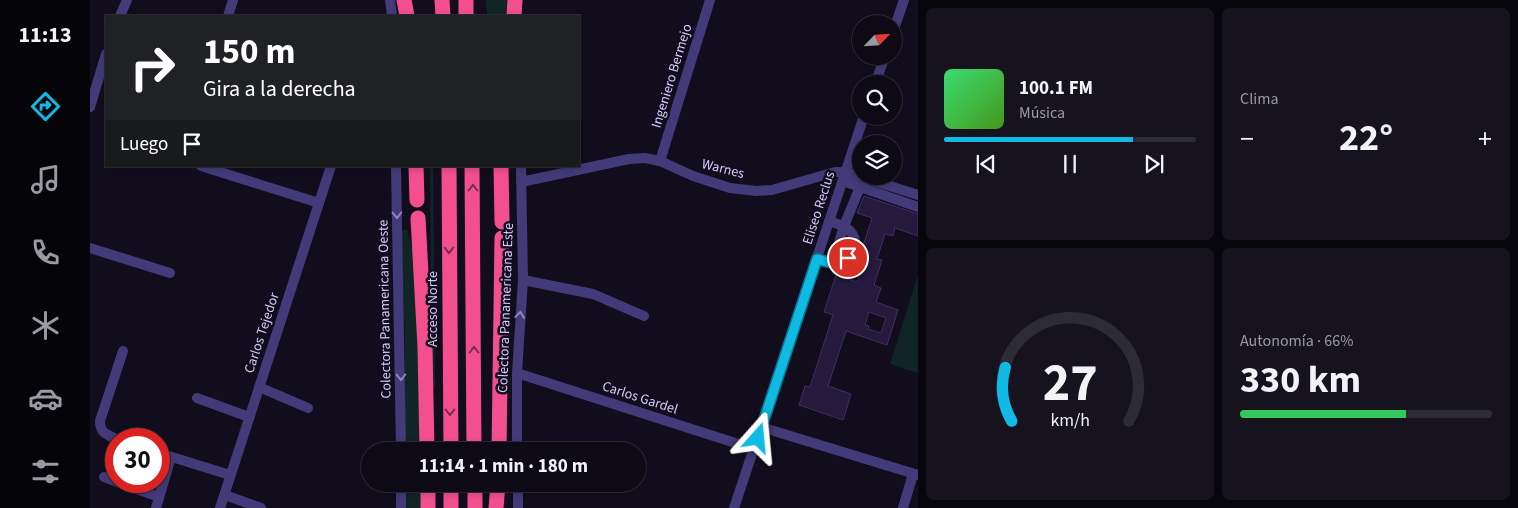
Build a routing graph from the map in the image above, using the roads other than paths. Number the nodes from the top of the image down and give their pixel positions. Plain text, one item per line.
1 (128, 0) edge
2 (233, 0) edge
3 (390, 0) edge
4 (404, 0) edge
5 (442, 0) edge
6 (466, 0) edge
7 (516, 0) edge
8 (710, 0) edge
9 (904, 0) edge
10 (120, 15) edge
11 (228, 15) edge
12 (392, 15) edge
13 (407, 15) edge
14 (443, 15) edge
15 (466, 15) edge
16 (515, 15) edge
17 (899, 15) edge
18 (105, 57) edge
19 (90, 107) edge
20 (861, 125) edge
21 (660, 161) junction
22 (204, 167) edge
23 (331, 167) edge
24 (396, 167) edge
25 (416, 167) edge
26 (448, 167) edge
27 (472, 167) edge
28 (501, 167) edge
29 (521, 167) edge
30 (844, 176) junction
31 (522, 182) junction
32 (860, 187) junction
33 (918, 194) edge
34 (417, 200) dead end
35 (319, 203) junction
36 (918, 206) edge
37 (418, 218) dead end
38 (829, 221) junction
39 (502, 222) dead end
40 (844, 226) junction
41 (502, 238) dead end
42 (90, 248) edge
43 (817, 259) junction
44 (832, 263) junction
45 (170, 273) dead end
46 (522, 280) junction
47 (644, 316) dead end
48 (123, 351) dead end
49 (517, 373) junction
50 (259, 387) junction
51 (196, 398) dead end
52 (308, 408) dead end
53 (249, 417) junction
54 (761, 427) junction
55 (105, 435) edge
56 (401, 442) edge
57 (427, 442) edge
58 (451, 442) edge
59 (474, 442) edge
60 (499, 442) edge
61 (518, 442) edge
62 (754, 449) junction
63 (171, 457) joint
64 (230, 475) junction
65 (915, 475) edge
66 (104, 477) dead end
67 (401, 492) edge
68 (428, 492) edge
69 (451, 492) edge
70 (475, 492) edge
71 (497, 492) edge
72 (518, 492) edge
73 (224, 495) junction
74 (159, 497) junction
75 (156, 508) edge
76 (220, 508) edge
77 (260, 508) edge
78 (401, 508) edge
79 (428, 508) edge
80 (451, 508) edge
81 (475, 508) edge
82 (496, 508) edge
83 (518, 508) edge
84 (734, 508) edge
85 (903, 508) edge

1 - 10 street
2 - 11 street
3 - 12 street
4 - 13 highway
5 - 14 highway
6 - 15 highway
7 - 16 highway
8 - 21 street, Ingeniero Bermejo
9 - 17 street
18 - 19 street
20 - 30 street, Eliseo Reclus
21 - 30 street, Warnes
21 - 31 street, Warnes
22 - 35 street
23 - 35 street, Carlos Tejedor
24 -> 56 street, Colectora Panamericana Oeste
25 - 34 highway
26 -> 58 highway, Acceso Norte
59 -> 27 highway
28 - 39 highway
29 - 31 street, Colectora Panamericana Este
30 - 32 street
30 - 33 street, Warnes
30 - 38 street, Eliseo Reclus
31 - 46 street, Colectora Panamericana Este
32 - 36 street
32 - 40 street
35 - 50 street, Carlos Tejedor
37 - 57 highway
38 - 40 street
38 - 43 street, Eliseo Reclus
40 - 44 street
40 - 44 street
41 - 60 highway
42 - 45 street
43 - 44 street
43 - 54 street, Eliseo Reclus
46 - 47 street
49 -> 46 street, Colectora Panamericana Este
48 - 55 street
49 - 61 street, Colectora Panamericana Este
49 - 62 street, Carlos Gardel
50 - 52 street
50 - 53 street, Carlos Tejedor
51 - 53 street
53 - 64 street, Carlos Tejedor
54 - 62 street, Eliseo Reclus
54 - 65 street
62 - 84 street, Eliseo Reclus
63 - 64 street
63 - 74 street
64 - 73 street, Carlos Tejedor
65 - 85 street
66 - 74 street
67 - 78 street
68 - 79 highway
69 - 80 highway
70 - 81 highway
71 - 82 highway
72 - 83 street
73 - 76 street, Carlos Tejedor
73 - 77 street
74 - 75 street

